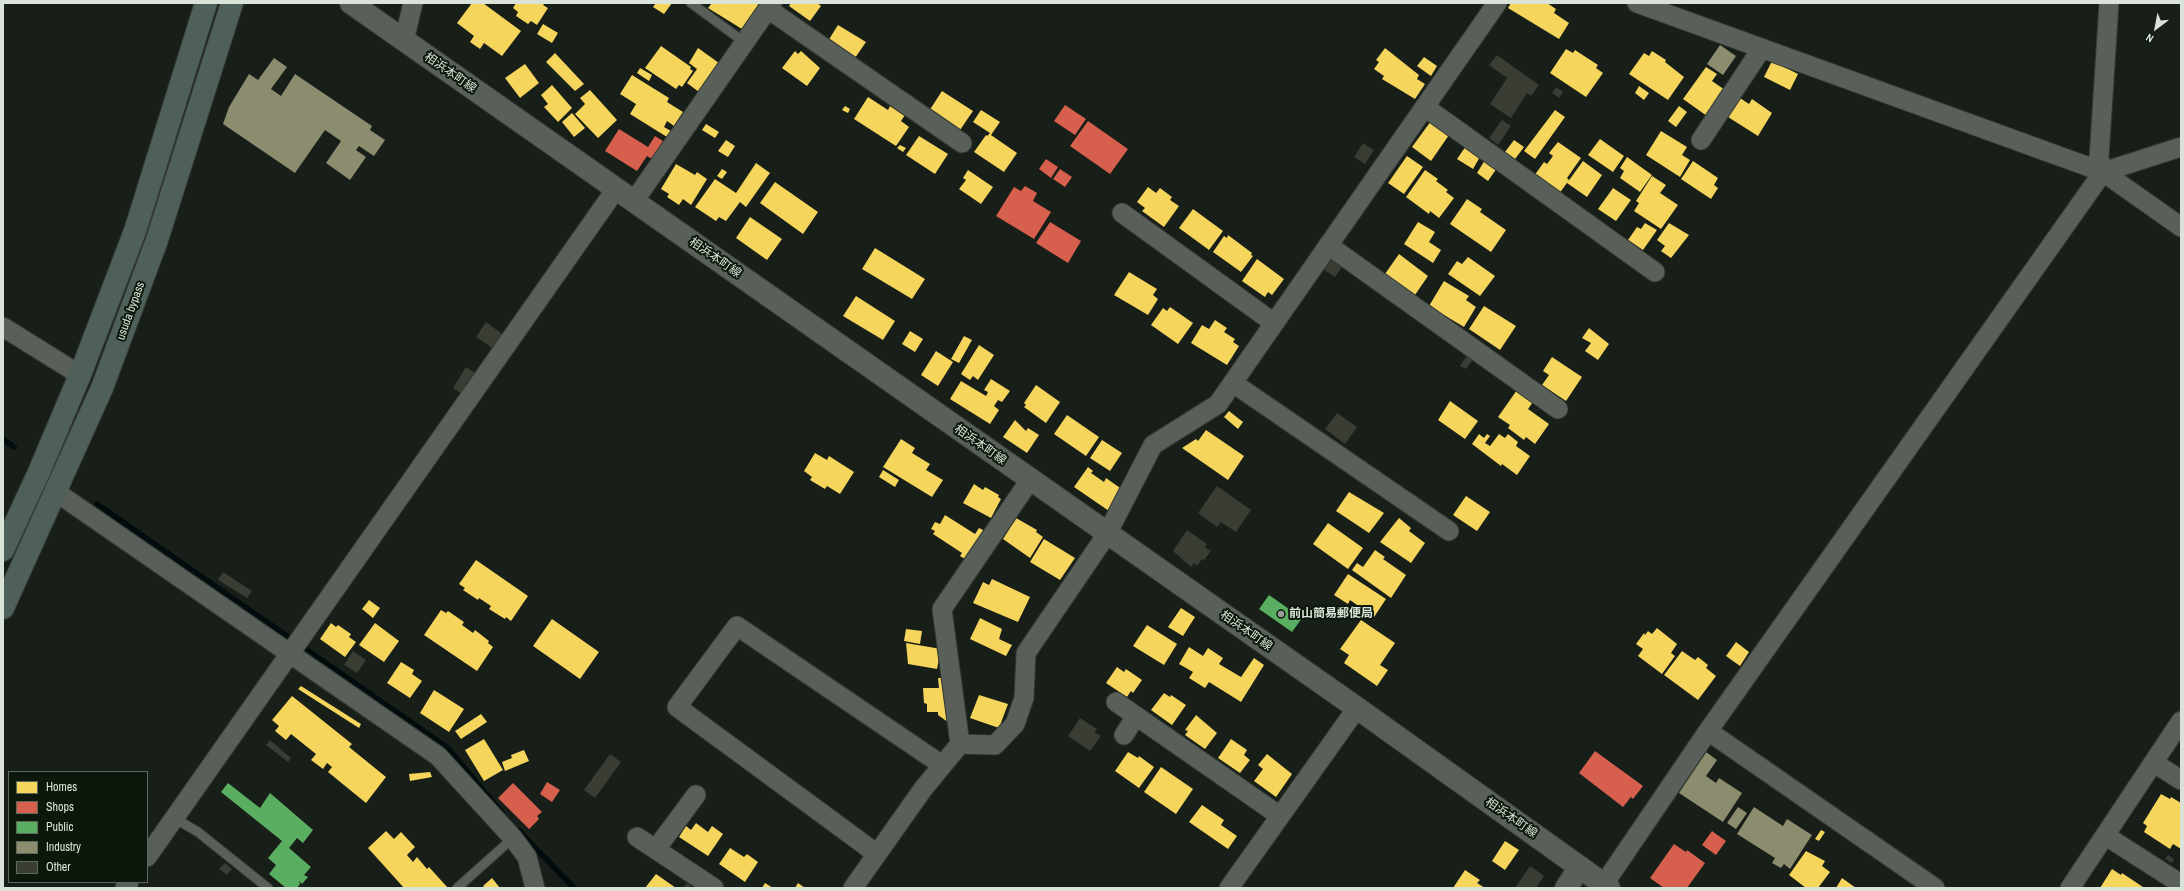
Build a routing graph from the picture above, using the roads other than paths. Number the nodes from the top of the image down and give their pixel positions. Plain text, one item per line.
1 (206, 3) edge
2 (232, 3) edge
3 (351, 3) edge
4 (413, 3) edge
5 (691, 3) edge
6 (1497, 3) edge
7 (1637, 3) edge
8 (2109, 3) edge
9 (770, 6) edge
10 (404, 41) junction
11 (744, 42) junction
12 (1762, 48) junction
13 (1425, 107) junction
14 (1701, 140) dead end
15 (962, 144) dead end
16 (2181, 147) edge
17 (2103, 172) junction
18 (616, 189) junction
19 (634, 201) junction
20 (1122, 213) dead end
21 (2181, 227) edge
22 (1328, 245) junction
23 (1655, 272) dead end
24 (1274, 323) junction
25 (3, 327) edge
26 (80, 375) junction
27 (1233, 383) junction
28 (1558, 409) dead end
29 (1030, 480) junction
30 (56, 492) junction
31 (1449, 531) dead end
32 (1107, 534) junction
33 (3, 550) edge
34 (3, 608) edge
35 (291, 653) junction
36 (1116, 702) dead end
37 (1357, 708) junction
38 (1136, 716) junction
39 (2181, 721) edge
40 (1708, 731) junction
41 (1124, 735) dead end
42 (960, 744) junction
43 (2154, 763) junction
44 (942, 765) junction
45 (2181, 780) edge
46 (696, 795) dead end
47 (1280, 816) junction
48 (174, 818) junction
49 (2106, 836) junction
50 (637, 837) dead end
51 (513, 838) junction
52 (656, 849) junction
53 (877, 854) junction
54 (148, 856) edge
55 (1580, 867) junction
56 (2181, 884) edge
57 (1606, 886) edge
58 (268, 888) edge
59 (457, 888) edge
60 (535, 888) edge
61 (714, 888) edge
62 (853, 888) edge
63 (1229, 888) edge
64 (1566, 888) edge
65 (1935, 888) edge
66 (2070, 888) edge

1 - 26 highway, usuda bypass
2 - 30 highway, usuda bypass
3 - 10 main road, 相浜本町線
4 - 10 street
5 - 11 lane
6 - 13 street
7 - 12 street
8 - 17 street
9 - 11 street
9 - 15 street
10 - 18 main road, 相浜本町線
11 - 19 street
12 - 14 street
12 - 17 street
13 - 22 street
13 - 23 street
16 - 17 street
17 - 21 street
17 - 40 street
18 - 19 main road, 相浜本町線
18 - 35 street
19 - 29 main road, 相浜本町線
20 - 24 street
22 - 24 street
22 - 28 street
24 - 27 street
25 - 26 street
26 - 33 highway, usuda bypass
27 - 31 street
27 - 32 street
29 - 32 main road, 相浜本町線
29 - 42 street
30 - 34 highway, usuda bypass
30 - 35 street
32 - 37 main road, 相浜本町線
32 - 42 street
35 - 48 street
35 - 51 street
36 - 38 street
37 - 47 street
37 - 55 main road, 相浜本町線
38 - 41 street
38 - 47 street
39 - 43 street
40 - 57 street
40 - 65 street
42 - 44 street
43 - 45 street
43 - 49 street
44 - 53 street
44 - 53 street
46 - 52 street
47 - 63 street
48 - 54 street
48 - 58 lane
49 - 56 street
49 - 66 street
50 - 52 street
51 - 59 lane
51 - 60 street
52 - 61 street
53 - 62 street
55 - 57 main road, 相浜本町線
55 - 64 main road

